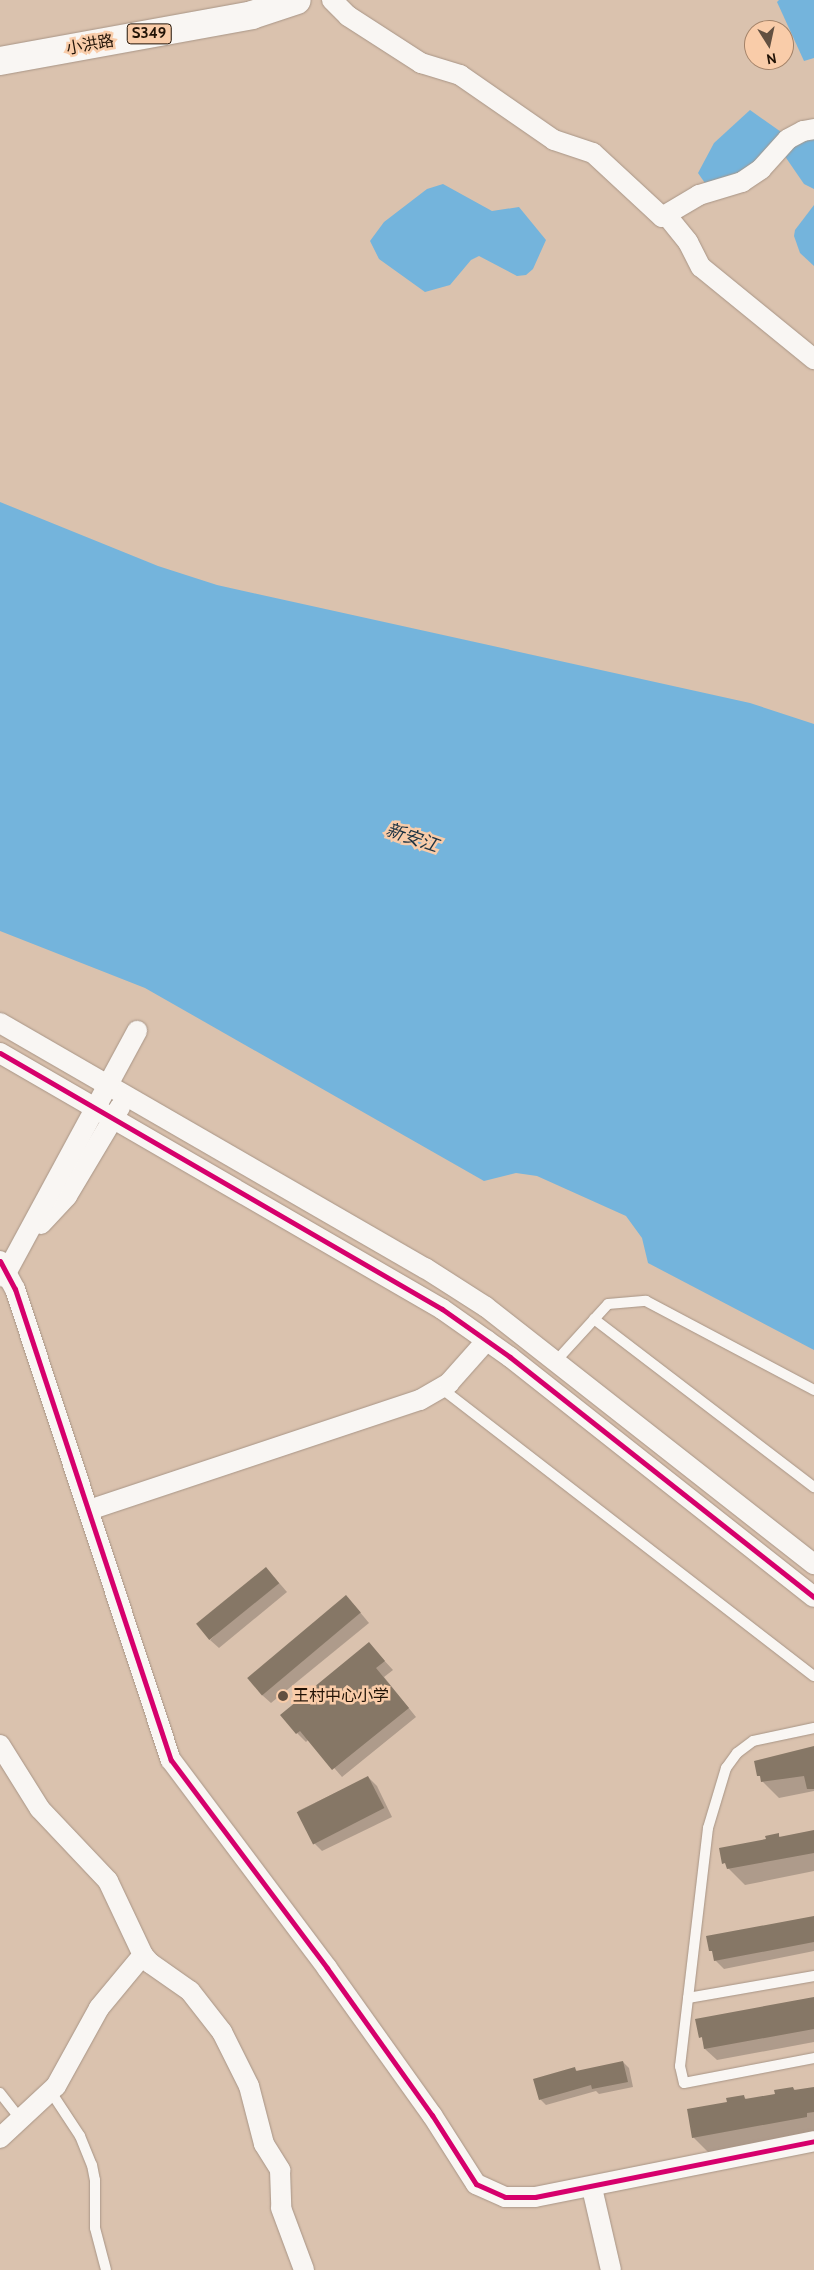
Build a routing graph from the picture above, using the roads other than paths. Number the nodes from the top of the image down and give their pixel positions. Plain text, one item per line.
1 (297, 0) edge
2 (332, 0) edge
3 (0, 62) edge
4 (814, 129) edge
5 (667, 216) junction
6 (814, 359) edge
7 (0, 1023) edge
8 (137, 1031) dead end
9 (0, 1053) edge
10 (127, 1096) junction
11 (114, 1118) junction
12 (2, 1268) edge
13 (594, 1319) junction
14 (487, 1340) junction
15 (556, 1361) junction
16 (441, 1388) junction
17 (814, 1390) edge
18 (814, 1487) edge
19 (89, 1510) junction
20 (814, 1564) edge
21 (814, 1597) edge
22 (814, 1676) edge
23 (814, 1728) edge
24 (0, 1745) edge
25 (143, 1955) junction
26 (814, 1976) edge
27 (688, 1998) junction
28 (814, 2058) edge
29 (51, 2092) junction
30 (0, 2093) edge
31 (20, 2119) junction
32 (0, 2138) edge
33 (814, 2141) edge
34 (592, 2188) junction
35 (106, 2270) edge
36 (304, 2270) edge
37 (611, 2270) edge

1 - 3 main road, 小洪路 / S349
2 - 5 street
4 - 5 street
5 - 6 street
7 - 10 street
8 - 12 street
9 - 11 street
10 - 11 street
10 - 15 street
11 - 12 street
11 - 14 street
12 - 19 street
13 - 15 lane
13 - 17 lane
13 - 18 lane
14 - 16 street
14 - 21 street
15 - 20 street
16 - 19 street
16 - 22 lane
19 - 34 street
23 - 27 lane
24 - 25 street
25 - 29 street
25 - 36 street
26 - 27 lane
27 - 28 lane
29 - 31 street
29 - 35 lane
30 - 31 lane
31 - 32 street
33 - 34 street
34 - 37 street

